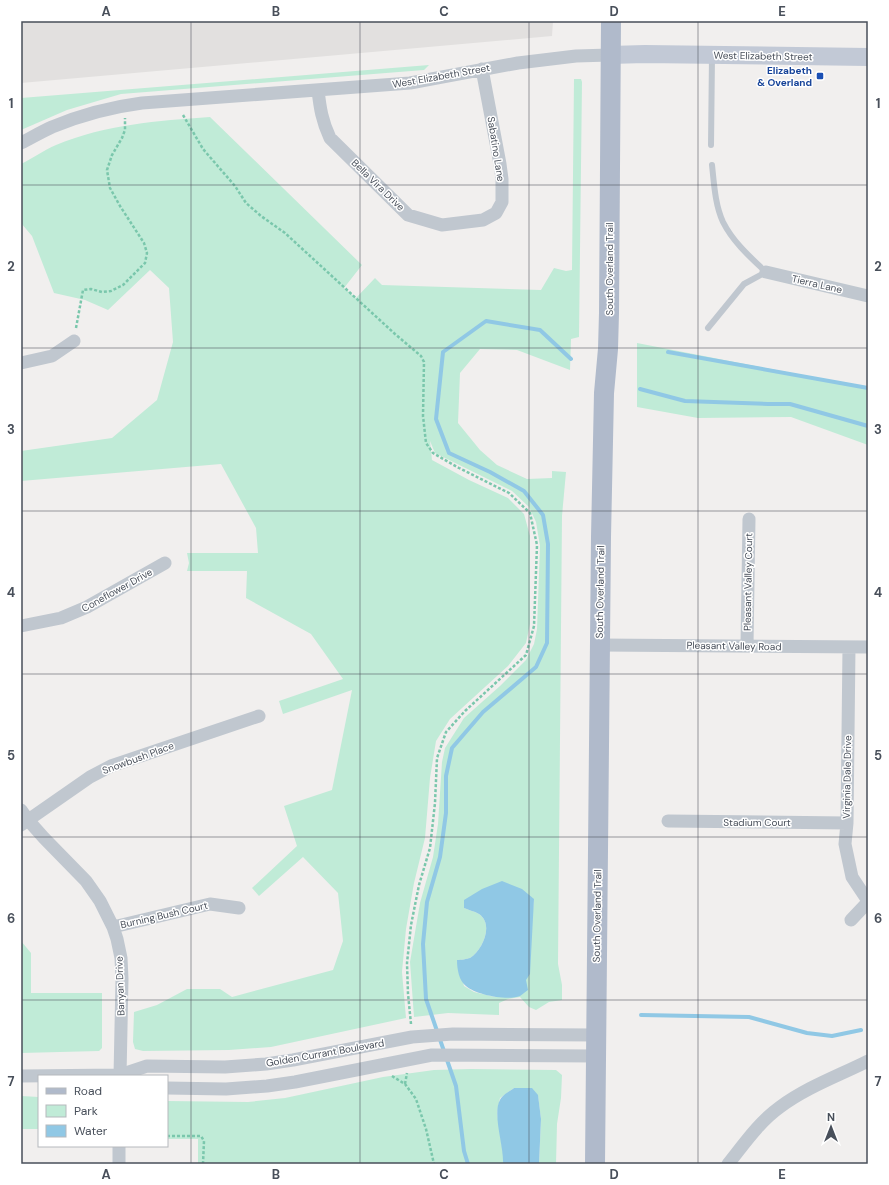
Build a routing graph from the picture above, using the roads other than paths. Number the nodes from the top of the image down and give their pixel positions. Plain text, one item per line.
1 (611, 21) edge
2 (610, 55) junction
3 (712, 55) junction
4 (868, 57) edge
5 (482, 69) junction
6 (318, 90) junction
7 (21, 143) edge
8 (711, 145) dead end
9 (712, 165) dead end
10 (483, 220) joint
11 (766, 272) junction
12 (868, 296) edge
13 (708, 328) dead end
14 (74, 340) road end
15 (21, 363) edge
16 (749, 519) dead end
17 (165, 563) dead end
18 (21, 626) edge
19 (600, 645) junction
20 (747, 645) junction
21 (849, 647) junction
22 (868, 647) edge
23 (259, 716) dead end
24 (23, 818) edge
25 (668, 821) dead end
26 (847, 823) junction
27 (868, 902) edge
28 (238, 908) dead end
29 (851, 920) dead end
30 (113, 927) junction
31 (596, 1035) junction
32 (412, 1037) junction
33 (596, 1056) junction
34 (868, 1061) edge
35 (411, 1064) junction
36 (120, 1075) edge
37 (123, 1075) edge
38 (21, 1076) edge
39 (38, 1076) edge
40 (168, 1088) edge
41 (119, 1147) edge
42 (119, 1164) edge
43 (595, 1164) edge
44 (728, 1164) edge

1 - 2 main road, South Overland Trail
2 - 3 main road, West Elizabeth Street
2 - 5 street, West Elizabeth Street
2 - 19 main road, South Overland Trail
3 - 4 main road, West Elizabeth Street
3 - 8 lane
5 - 6 street, West Elizabeth Street
5 - 10 street, Sabatino Lane
6 - 7 street, West Elizabeth Street
6 - 10 street, Bella Vira Drive
9 - 11 lane
11 - 12 street, Tierra Lane
11 - 13 lane
14 - 15 street
16 - 20 street, Pleasant Valley Court
17 - 18 street, Coneflower Drive
19 - 20 street, Pleasant Valley Road
19 - 31 main road, South Overland Trail
20 - 21 street, Pleasant Valley Road
21 - 22 street, Pleasant Valley Road
21 - 26 street, Virginia Dale Drive
23 - 24 street, Snowbush Place
24 - 30 street, Banyan Drive
25 - 26 street, Stadium Court
26 - 27 street, Virginia Dale Drive
27 - 29 street, Virginia Dale Drive
28 - 30 street, Burning Bush Court
30 - 36 street, Banyan Drive
31 - 32 street, Golden Currant Boulevard
31 - 33 main road, South Overland Trail
32 - 35 street
32 - 37 street, Golden Currant Boulevard
33 - 35 street
33 - 43 main road, South Overland Trail
34 - 44 street
35 - 40 street
38 - 39 street, Golden Currant Boulevard
41 - 42 street

